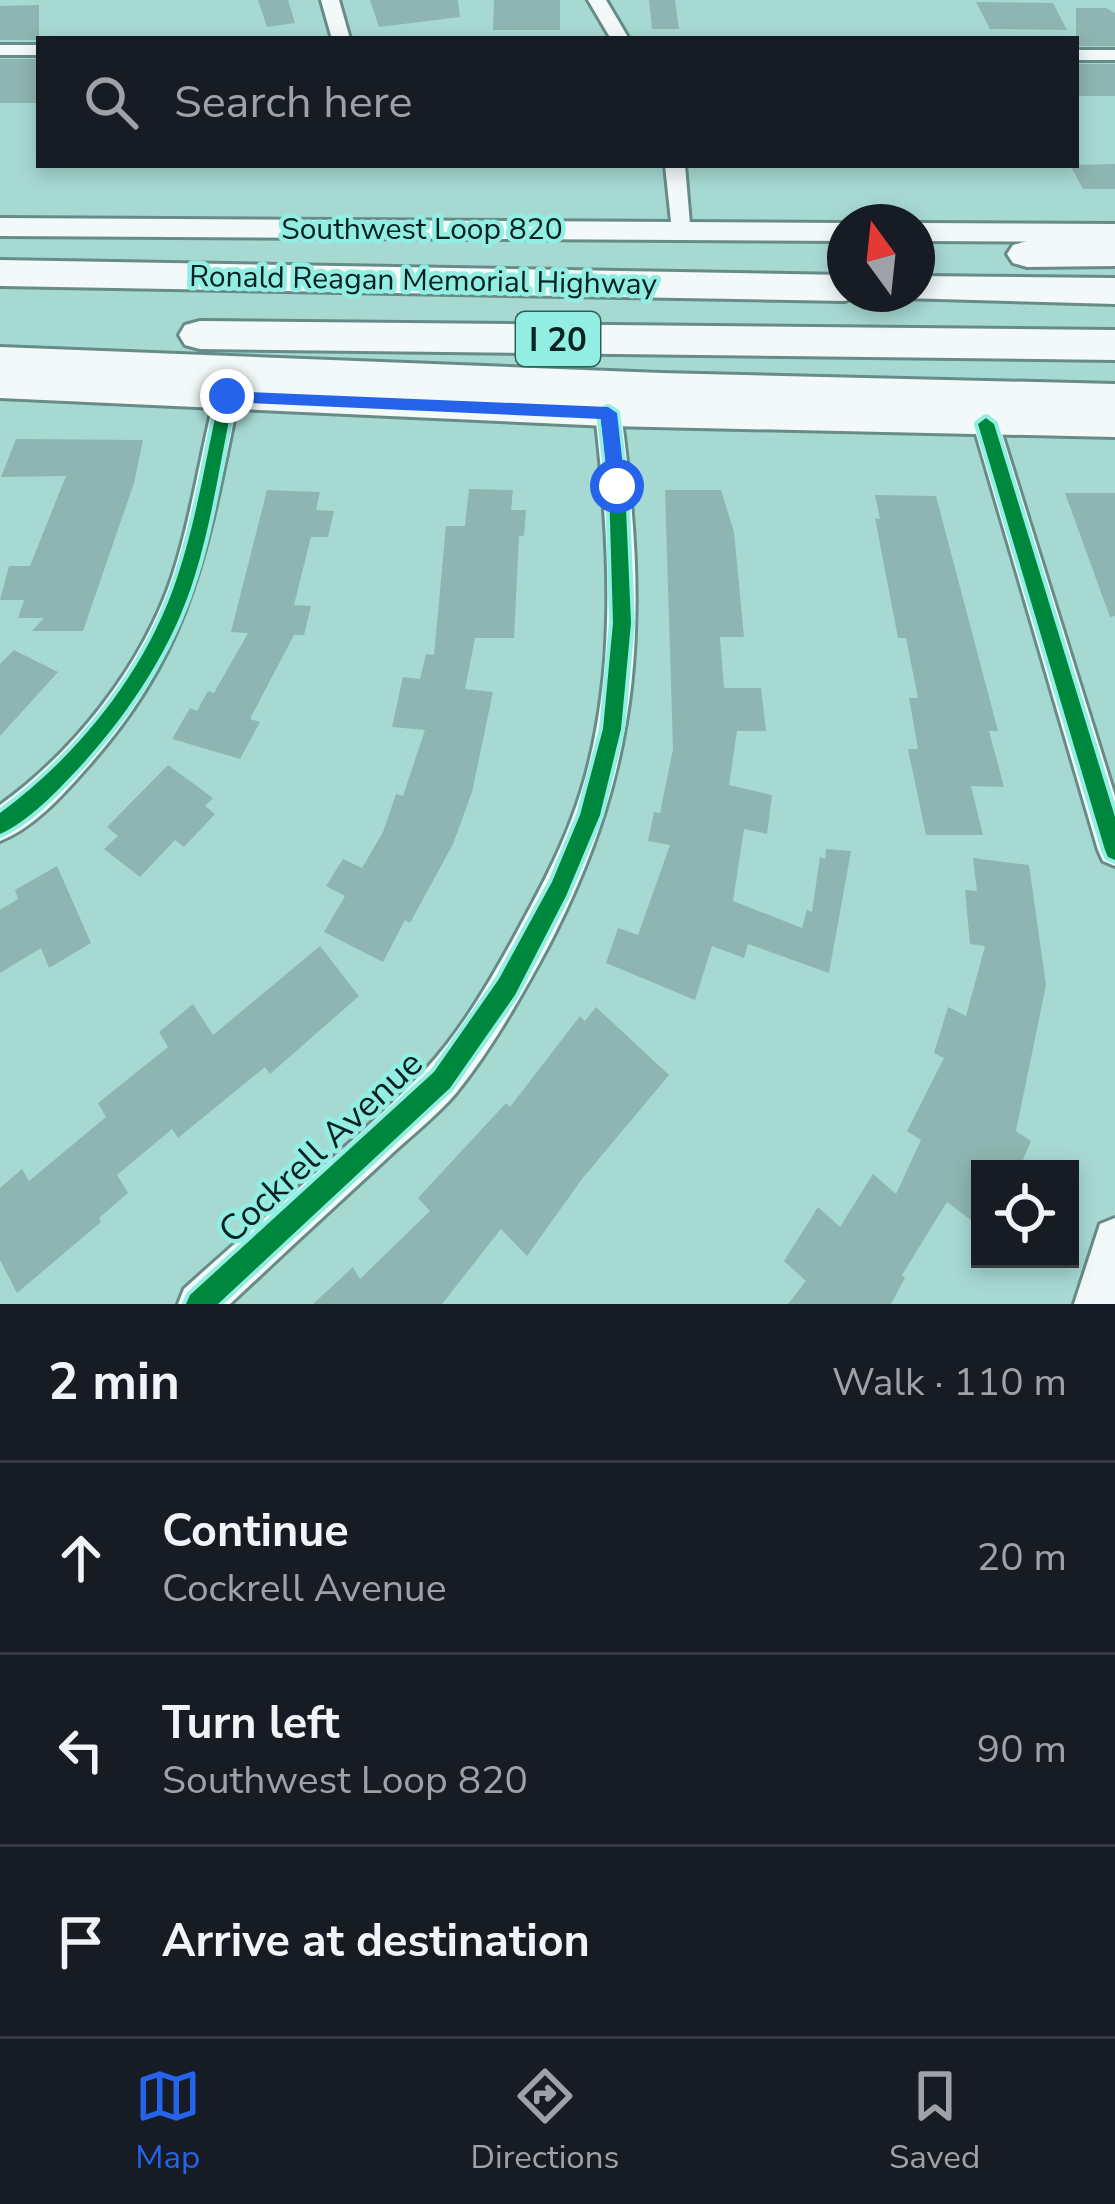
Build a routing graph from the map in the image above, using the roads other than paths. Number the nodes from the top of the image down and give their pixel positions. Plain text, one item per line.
1 (330, 0) edge
2 (597, 0) edge
3 (340, 36) edge
4 (618, 36) edge
5 (0, 50) edge
6 (36, 50) edge
7 (1079, 55) edge
8 (1115, 55) edge
9 (675, 168) edge
10 (0, 226) edge
11 (683, 231) junction
12 (827, 232) edge
13 (935, 232) edge
14 (1115, 233) edge
15 (827, 253) edge
16 (935, 254) edge
17 (1115, 254) edge
18 (0, 273) edge
19 (260, 277) junction
20 (827, 288) edge
21 (935, 289) edge
22 (1115, 291) edge
23 (0, 333) edge
24 (1115, 346) edge
25 (0, 362) edge
26 (0, 386) edge
27 (227, 396) junction
28 (1115, 400) edge
29 (608, 413) junction
30 (986, 424) junction
31 (1115, 424) edge
32 (0, 825) edge
33 (1115, 850) edge
34 (1115, 1239) edge
35 (199, 1304) edge
36 (1096, 1304) edge

1 - 3 street
2 - 4 street
5 - 6 street
7 - 8 street
9 - 11 street
10 - 11 main road, Southwest Loop 820
11 - 12 main road, Southwest Loop 820
13 - 14 main road
15 - 19 highway
16 - 17 highway
18 - 19 highway, Ronald Reagan Memorial Highway / I 20
19 - 20 highway, Ronald Reagan Memorial Highway / I 20
21 - 22 highway
23 - 24 highway, Ronald Reagan Memorial Highway / I 20
25 - 28 highway
26 - 27 main road
27 - 29 main road
27 - 32 street
29 - 30 main road
29 - 35 street, Cockrell Avenue
30 - 31 main road
30 - 33 street
34 - 36 street

